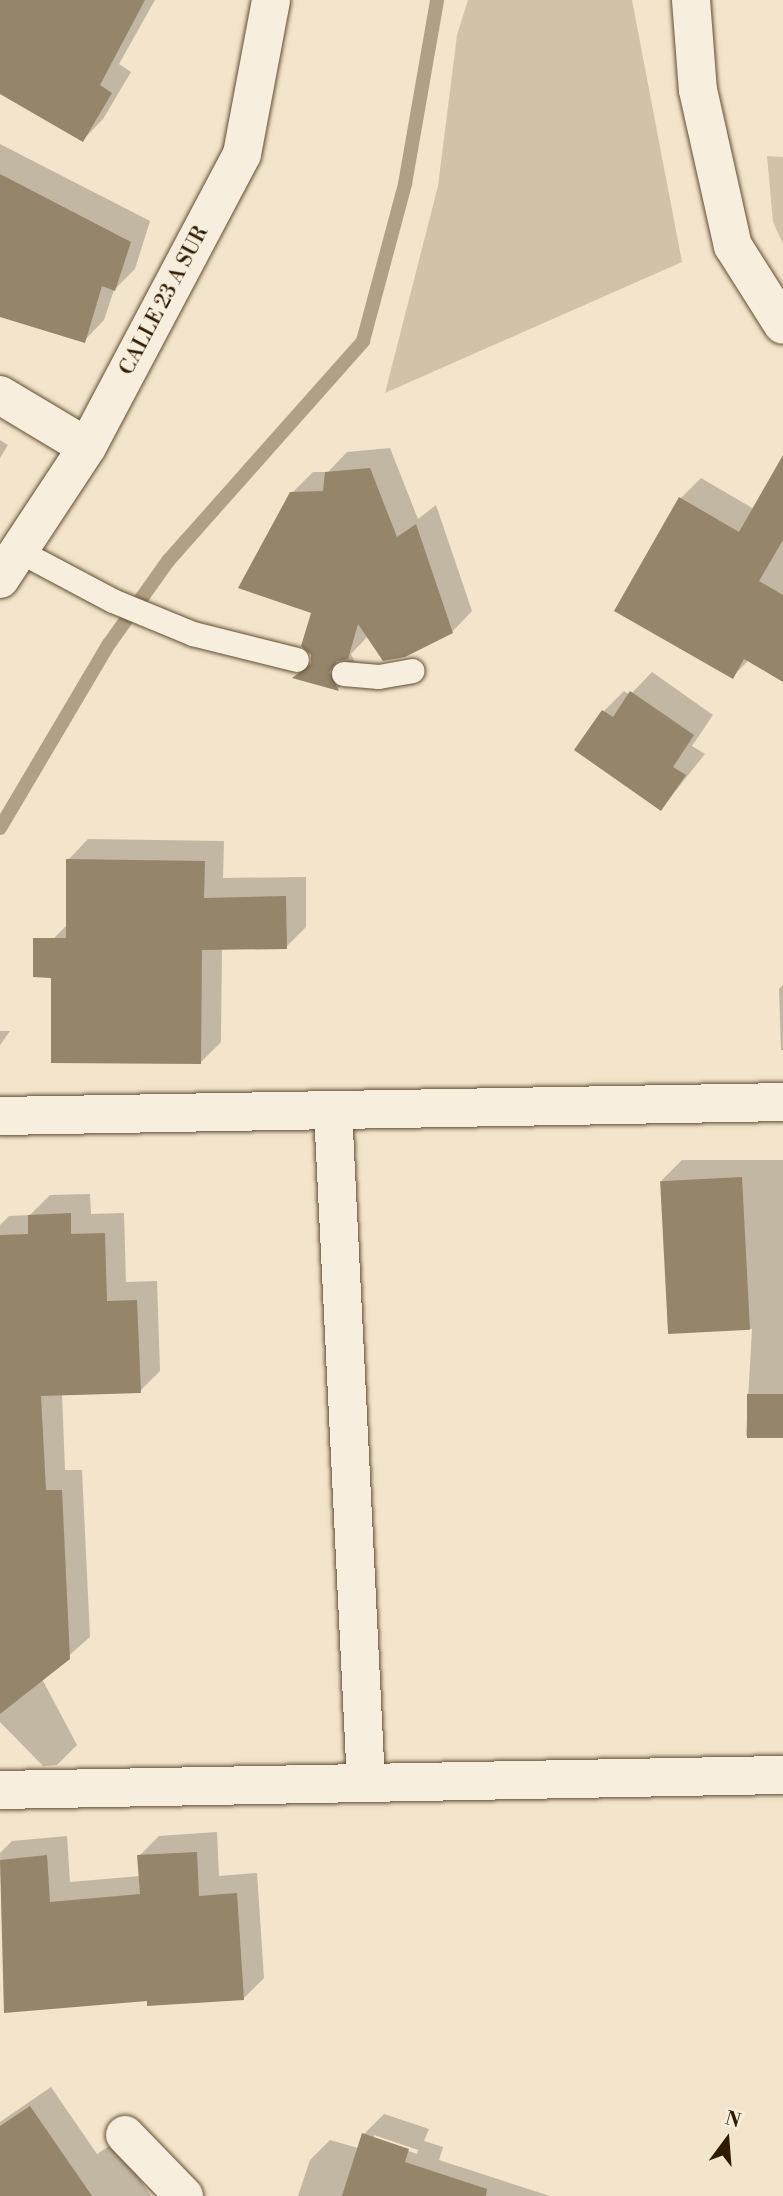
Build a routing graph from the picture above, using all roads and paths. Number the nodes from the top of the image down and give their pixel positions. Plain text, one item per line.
1 (271, 0) edge
2 (691, 0) edge
3 (783, 325) edge
4 (0, 395) edge
5 (87, 447) junction
6 (8, 564) edge
7 (297, 660) dead end
8 (412, 671) dead end
9 (344, 674) dead end
10 (783, 1102) edge
11 (333, 1110) junction
12 (0, 1116) edge
13 (783, 1774) edge
14 (366, 1783) junction
15 (0, 1790) edge
16 (125, 2135) dead end
17 (184, 2196) edge

1 - 5 street, CALLE 23 A SUR
2 - 3 street
4 - 5 street
5 - 6 street, CALLE 23 A SUR
6 - 7 lane
8 - 9 lane
10 - 11 street
11 - 12 street
11 - 14 street
13 - 14 street
14 - 15 street
16 - 17 street

